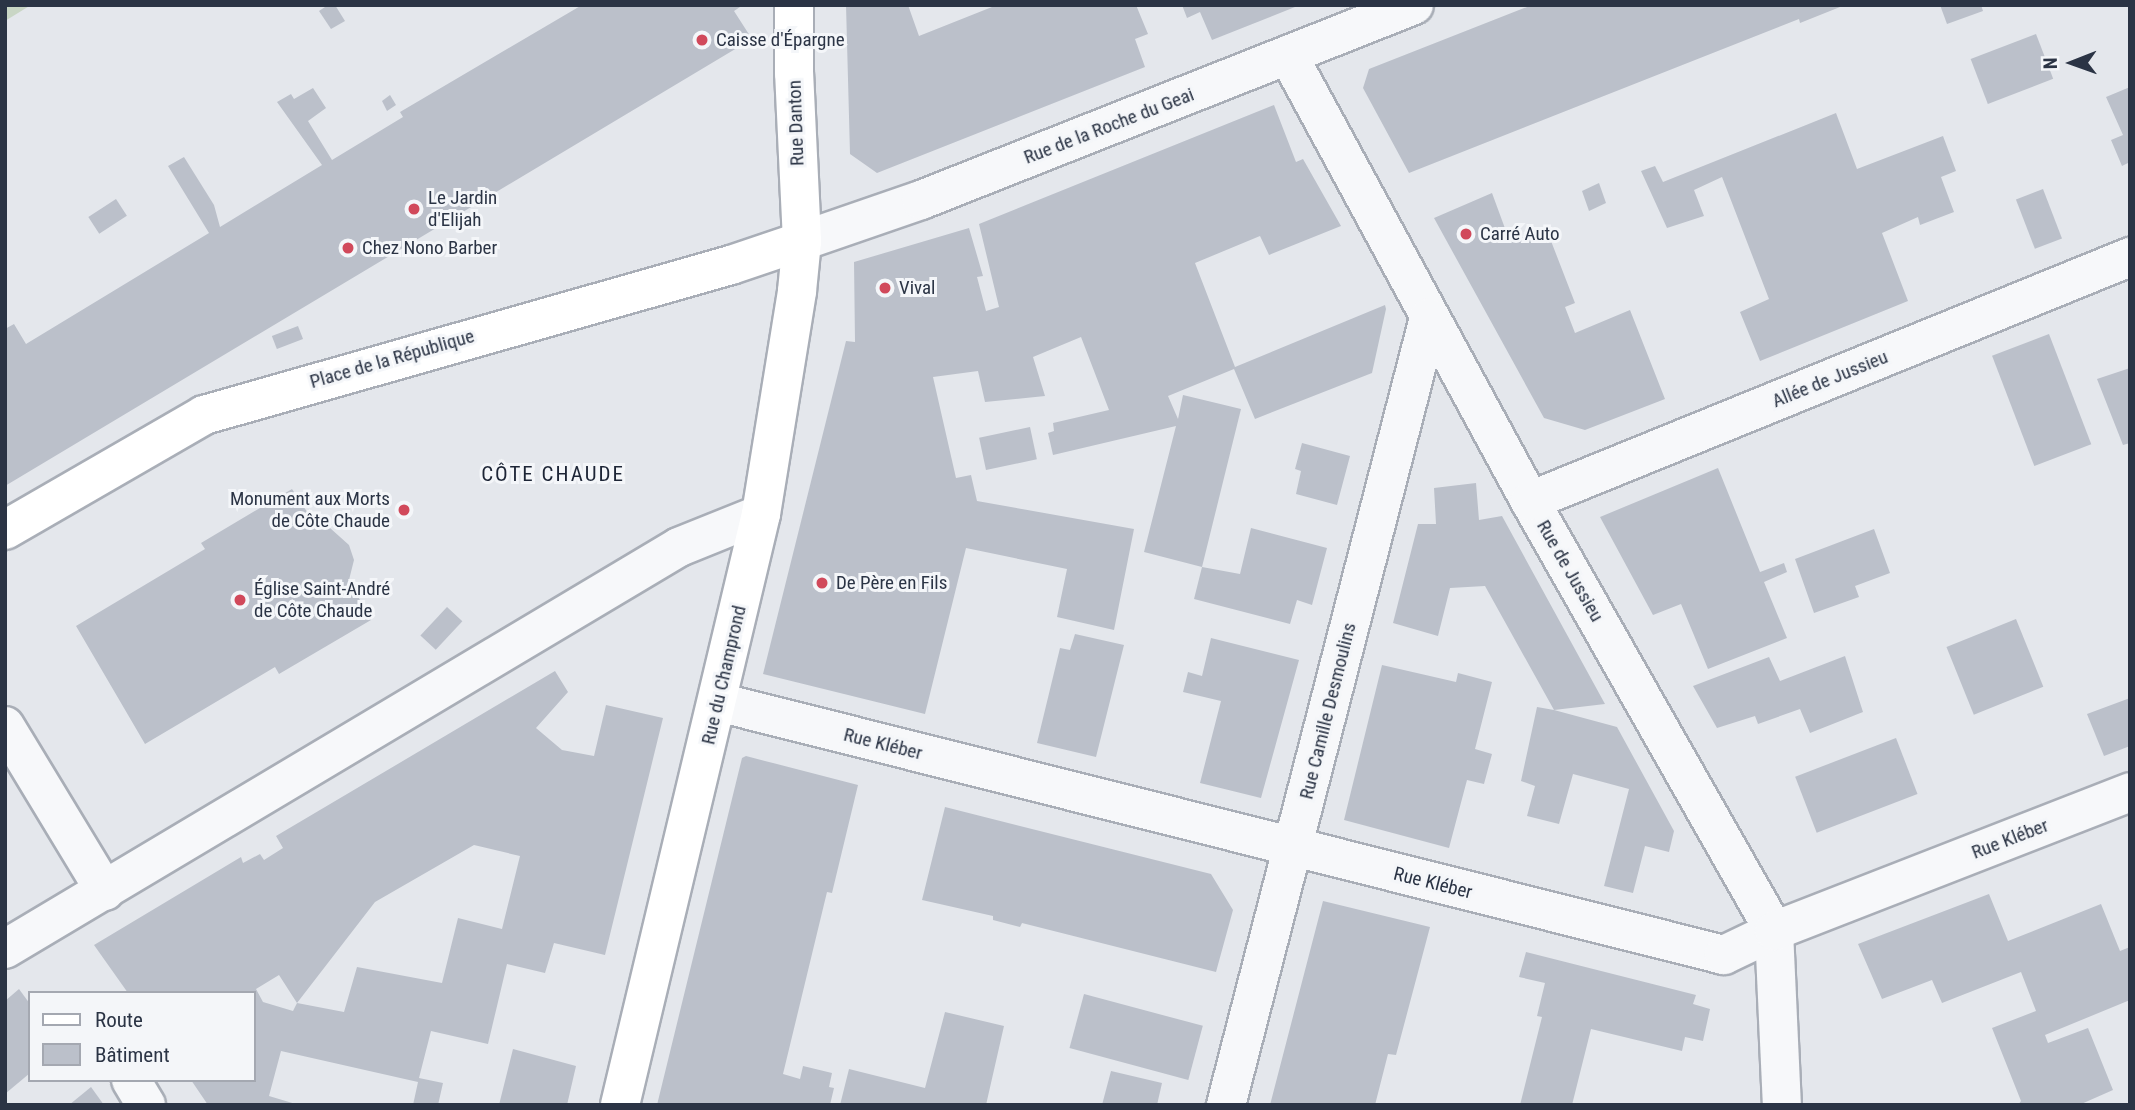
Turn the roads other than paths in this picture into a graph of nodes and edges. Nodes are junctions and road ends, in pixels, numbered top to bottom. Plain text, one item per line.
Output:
1 (794, 5) edge
2 (1414, 5) edge
3 (1288, 55) junction
4 (802, 241) junction
5 (2130, 257) edge
6 (1429, 318) junction
7 (1530, 501) junction
8 (761, 514) junction
9 (5, 530) edge
10 (718, 702) junction
11 (5, 726) edge
12 (2130, 792) edge
13 (1294, 847) junction
14 (105, 891) junction
15 (1774, 931) junction
16 (17, 942) edge
17 (132, 1082) edge
18 (146, 1105) edge
19 (620, 1105) edge
20 (1226, 1105) edge
21 (1782, 1105) edge

1 - 4 street, Rue Danton
2 - 3 street, Rue de la Roche du Geai
3 - 4 street, Rue de la Roche du Geai
3 - 6 street, Rue de Jussieu
4 - 8 street, Rue du Champrond
4 - 9 street, Place de la République
5 - 7 street, Allée de Jussieu
6 - 7 street, Rue de Jussieu
6 - 13 street, Rue Camille Desmoulins
7 - 15 street, Rue de Jussieu
8 - 10 street, Rue du Champrond
8 - 14 street
10 - 13 street, Rue Kléber
10 - 19 street, Rue du Champrond
11 - 14 street
12 - 15 street, Rue Kléber
13 - 15 street, Rue Kléber
13 - 20 street, Rue Camille Desmoulins
14 - 16 street
15 - 21 street, Rue de Jussieu
17 - 18 street

